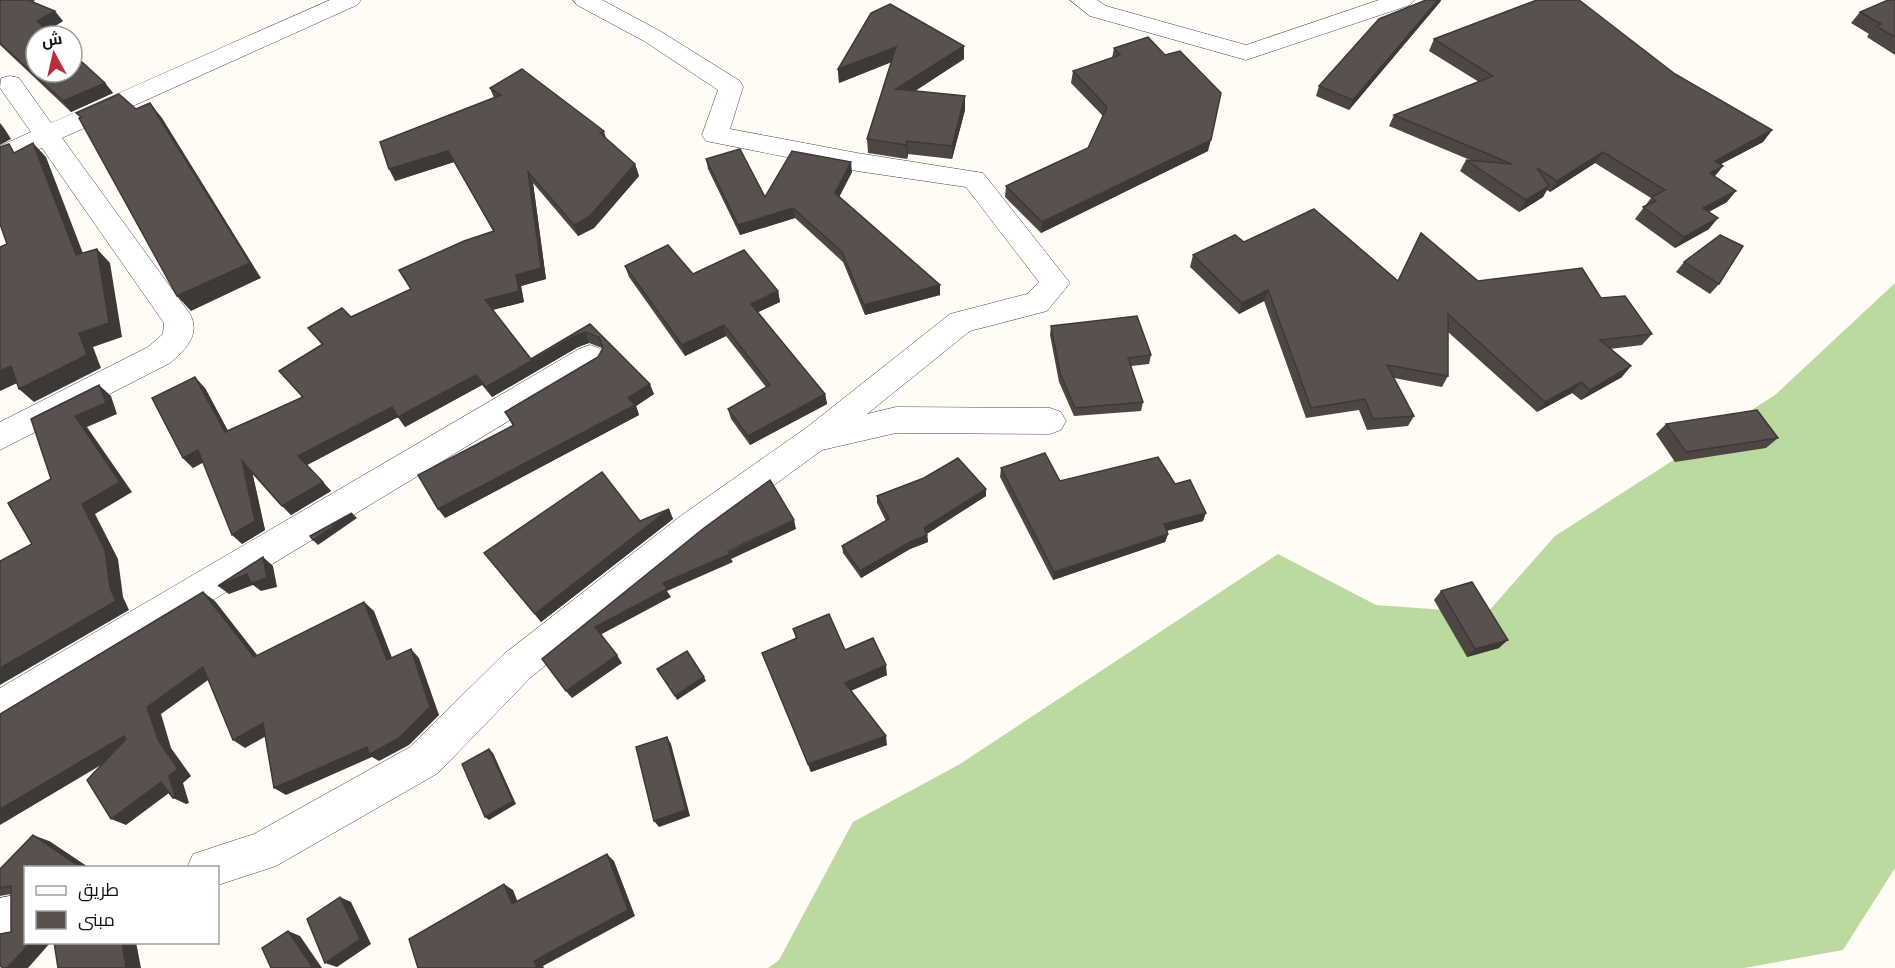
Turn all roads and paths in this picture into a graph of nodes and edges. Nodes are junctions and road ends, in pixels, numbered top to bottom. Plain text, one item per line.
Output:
1 (349, 0) edge
2 (585, 0) edge
3 (1082, 0) edge
4 (1402, 0) edge
5 (10, 84) dead end
6 (46, 135) junction
7 (0, 156) edge
8 (590, 357) dead end
9 (1050, 422) dead end
10 (0, 437) edge
11 (813, 439) junction
12 (0, 708) edge
13 (211, 866) edge
14 (24, 914) edge
15 (0, 919) edge

1 - 6 street
2 - 11 street
3 - 4 street
5 - 6 street
6 - 7 street
6 - 10 street
8 - 12 street
9 - 11 street
11 - 13 street
14 - 15 street

